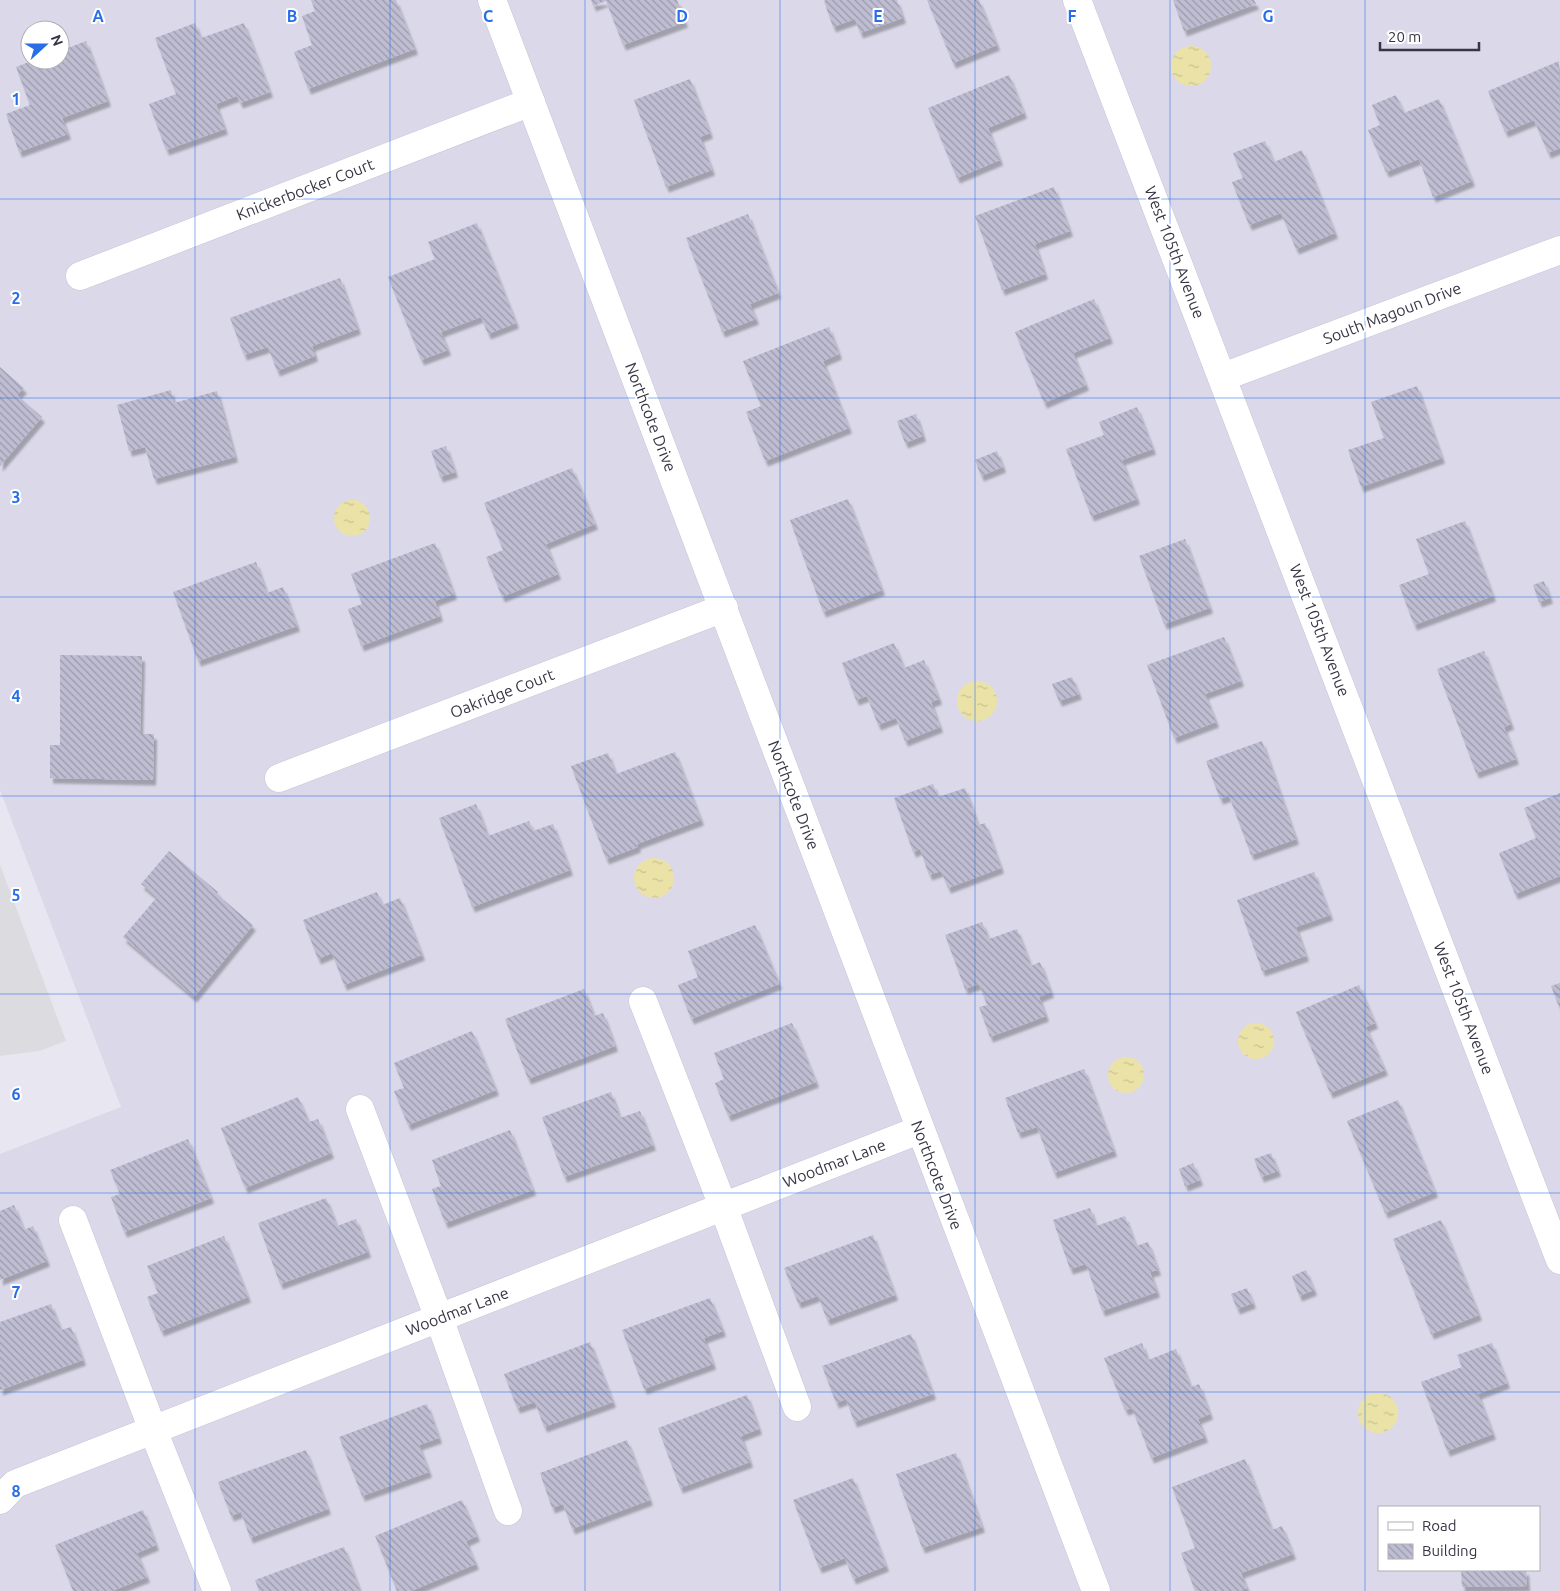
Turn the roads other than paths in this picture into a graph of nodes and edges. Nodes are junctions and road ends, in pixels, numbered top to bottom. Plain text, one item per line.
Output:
1 (492, 0) edge
2 (1078, 0) edge
3 (531, 102) junction
4 (1560, 250) edge
5 (80, 276) dead end
6 (1223, 377) junction
7 (724, 608) junction
8 (279, 778) dead end
9 (643, 1000) dead end
10 (360, 1109) dead end
11 (920, 1130) junction
12 (723, 1206) junction
13 (72, 1220) dead end
14 (1560, 1260) edge
15 (439, 1318) junction
16 (797, 1407) dead end
17 (153, 1430) junction
18 (0, 1500) edge
19 (508, 1511) dead end
20 (216, 1591) edge
21 (1096, 1591) edge

1 - 3 street, Northcote Drive
2 - 6 street, West 105th Avenue
3 - 5 street, Knickerbocker Court
3 - 7 street, Northcote Drive
4 - 6 street, South Magoun Drive
6 - 14 street, West 105th Avenue
7 - 8 street, Oakridge Court
7 - 11 street, Northcote Drive
9 - 12 street
10 - 15 street
11 - 12 street, Woodmar Lane
11 - 21 street, Northcote Drive
12 - 15 street, Woodmar Lane
12 - 16 street
13 - 17 street
15 - 17 street, Woodmar Lane
15 - 19 street
17 - 18 street, Woodmar Lane
17 - 20 street

